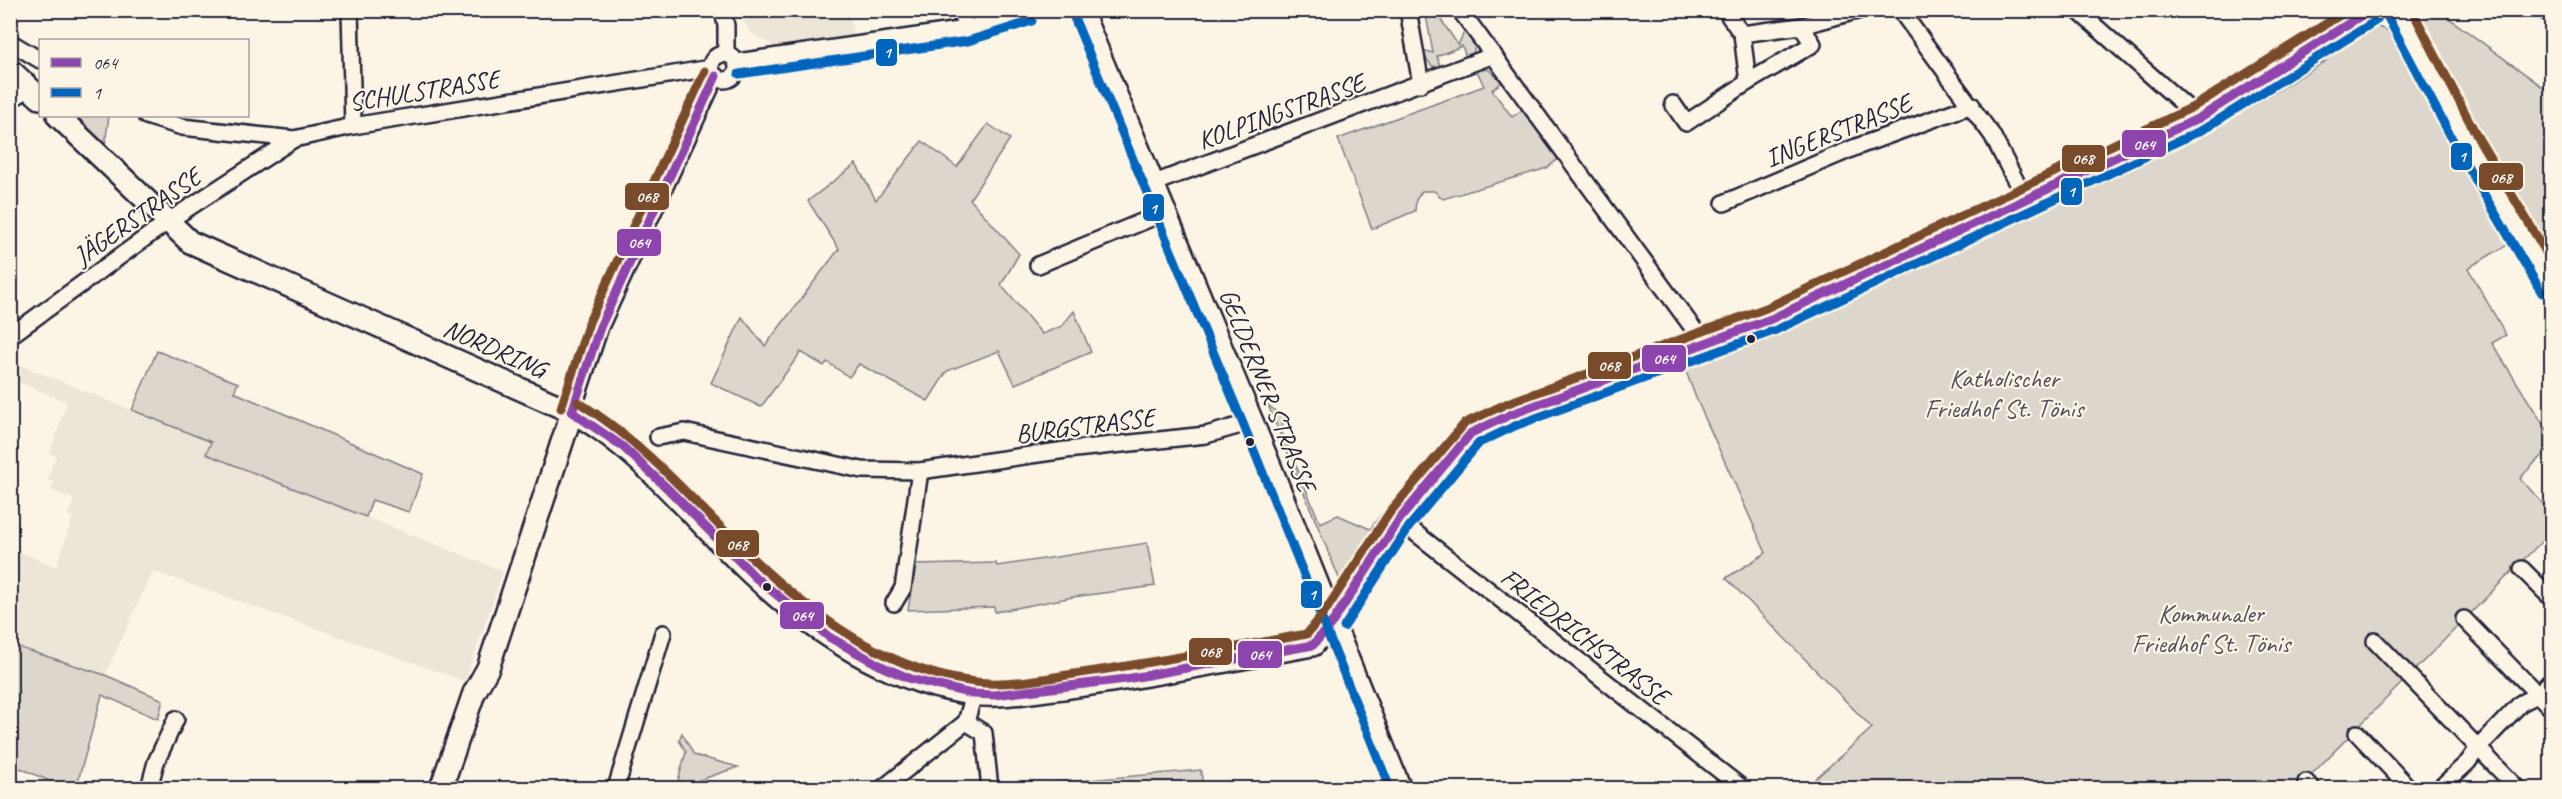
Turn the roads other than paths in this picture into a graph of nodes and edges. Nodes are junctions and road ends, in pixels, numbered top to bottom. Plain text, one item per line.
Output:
1 (350, 10) edge
2 (723, 10) edge
3 (960, 10) edge
4 (1028, 10) edge
5 (1084, 10) edge
6 (1408, 10) edge
7 (1460, 10) edge
8 (1860, 10) edge
9 (1900, 10) edge
10 (2077, 10) edge
11 (2371, 10) edge
12 (2398, 10) edge
13 (2542, 10) edge
14 (2552, 14) edge
15 (1729, 16) dead end
16 (1801, 26) junction
17 (966, 29) junction
18 (1742, 34) junction
19 (10, 42) edge
20 (1494, 56) junction
21 (731, 58) junction
22 (39, 59) edge
23 (10, 70) edge
24 (714, 72) junction
25 (1748, 82) junction
26 (1421, 84) junction
27 (35, 93) edge
28 (10, 100) edge
29 (1673, 104) dead end
30 (1972, 105) junction
31 (59, 117) edge
32 (149, 117) edge
33 (2199, 118) junction
34 (353, 126) junction
35 (294, 139) junction
36 (1157, 182) junction
37 (2025, 199) junction
38 (1724, 203) dead end
39 (1168, 211) junction
40 (170, 220) junction
41 (1038, 265) dead end
42 (2552, 287) edge
43 (10, 336) edge
44 (1704, 344) junction
45 (572, 412) junction
46 (1255, 420) junction
47 (658, 437) dead end
48 (920, 471) junction
49 (1399, 520) junction
50 (2522, 568) dead end
51 (2552, 599) edge
52 (894, 603) dead end
53 (2464, 619) dead end
54 (1334, 620) junction
55 (663, 633) dead end
56 (2375, 641) dead end
57 (2552, 680) edge
58 (974, 694) junction
59 (2537, 695) junction
60 (2552, 710) edge
61 (176, 719) dead end
62 (966, 722) junction
63 (2357, 733) dead end
64 (2478, 748) junction
65 (899, 783) edge
66 (2517, 788) edge
67 (149, 789) edge
68 (441, 789) edge
69 (616, 789) edge
70 (883, 789) edge
71 (990, 789) edge
72 (1403, 789) edge
73 (1742, 789) edge
74 (2409, 789) edge
75 (2440, 789) edge

1 - 34 street
2 - 21 street
3 - 17 street
4 - 17 street
5 - 36 street, GELDERNER STRASSE
6 - 26 street
7 - 20 street
8 - 16 street
9 - 30 street
10 - 33 street
11 - 33 street, NORDRING
12 - 42 street
13 - 14 street
15 - 18 street
16 - 18 street
16 - 25 street
17 - 21 street
18 - 25 street
19 - 22 street
20 - 26 street, KOLPINGSTRASSE
20 - 44 street
21 - 24 street
21 - 24 street
23 - 27 street
24 - 34 street, SCHULSTRASSE
24 - 45 street
25 - 29 street
26 - 36 street, KOLPINGSTRASSE
27 - 28 street
30 - 37 street
30 - 38 street, INGERSTRASSE
31 - 40 street, NORDRING
32 - 35 street, SCHULSTRASSE
33 - 37 street, NORDRING
34 - 35 street, SCHULSTRASSE
35 - 40 street, JÄGERSTRASSE
36 - 39 street, GELDERNER STRASSE
37 - 44 street, NORDRING
39 - 41 street
39 - 46 street, GELDERNER STRASSE
40 - 43 street, JÄGERSTRASSE
40 - 45 street, NORDRING
44 - 49 street, NORDRING
45 - 58 street, NORDRING
45 - 68 street
46 - 48 street, BURGSTRASSE
46 - 54 street, GELDERNER STRASSE
47 - 48 street, BURGSTRASSE
48 - 52 street
49 - 54 street, NORDRING
49 - 73 street, FRIEDRICHSTRASSE
50 - 51 street
53 - 59 street
54 - 58 street, NORDRING
54 - 72 street, GELDERNER STRASSE
55 - 69 street
56 - 64 street
57 - 59 street
58 - 62 street
59 - 60 street
59 - 64 street
61 - 67 street
62 - 65 street
62 - 71 street
63 - 74 street
64 - 66 street
64 - 75 street
65 - 70 street

